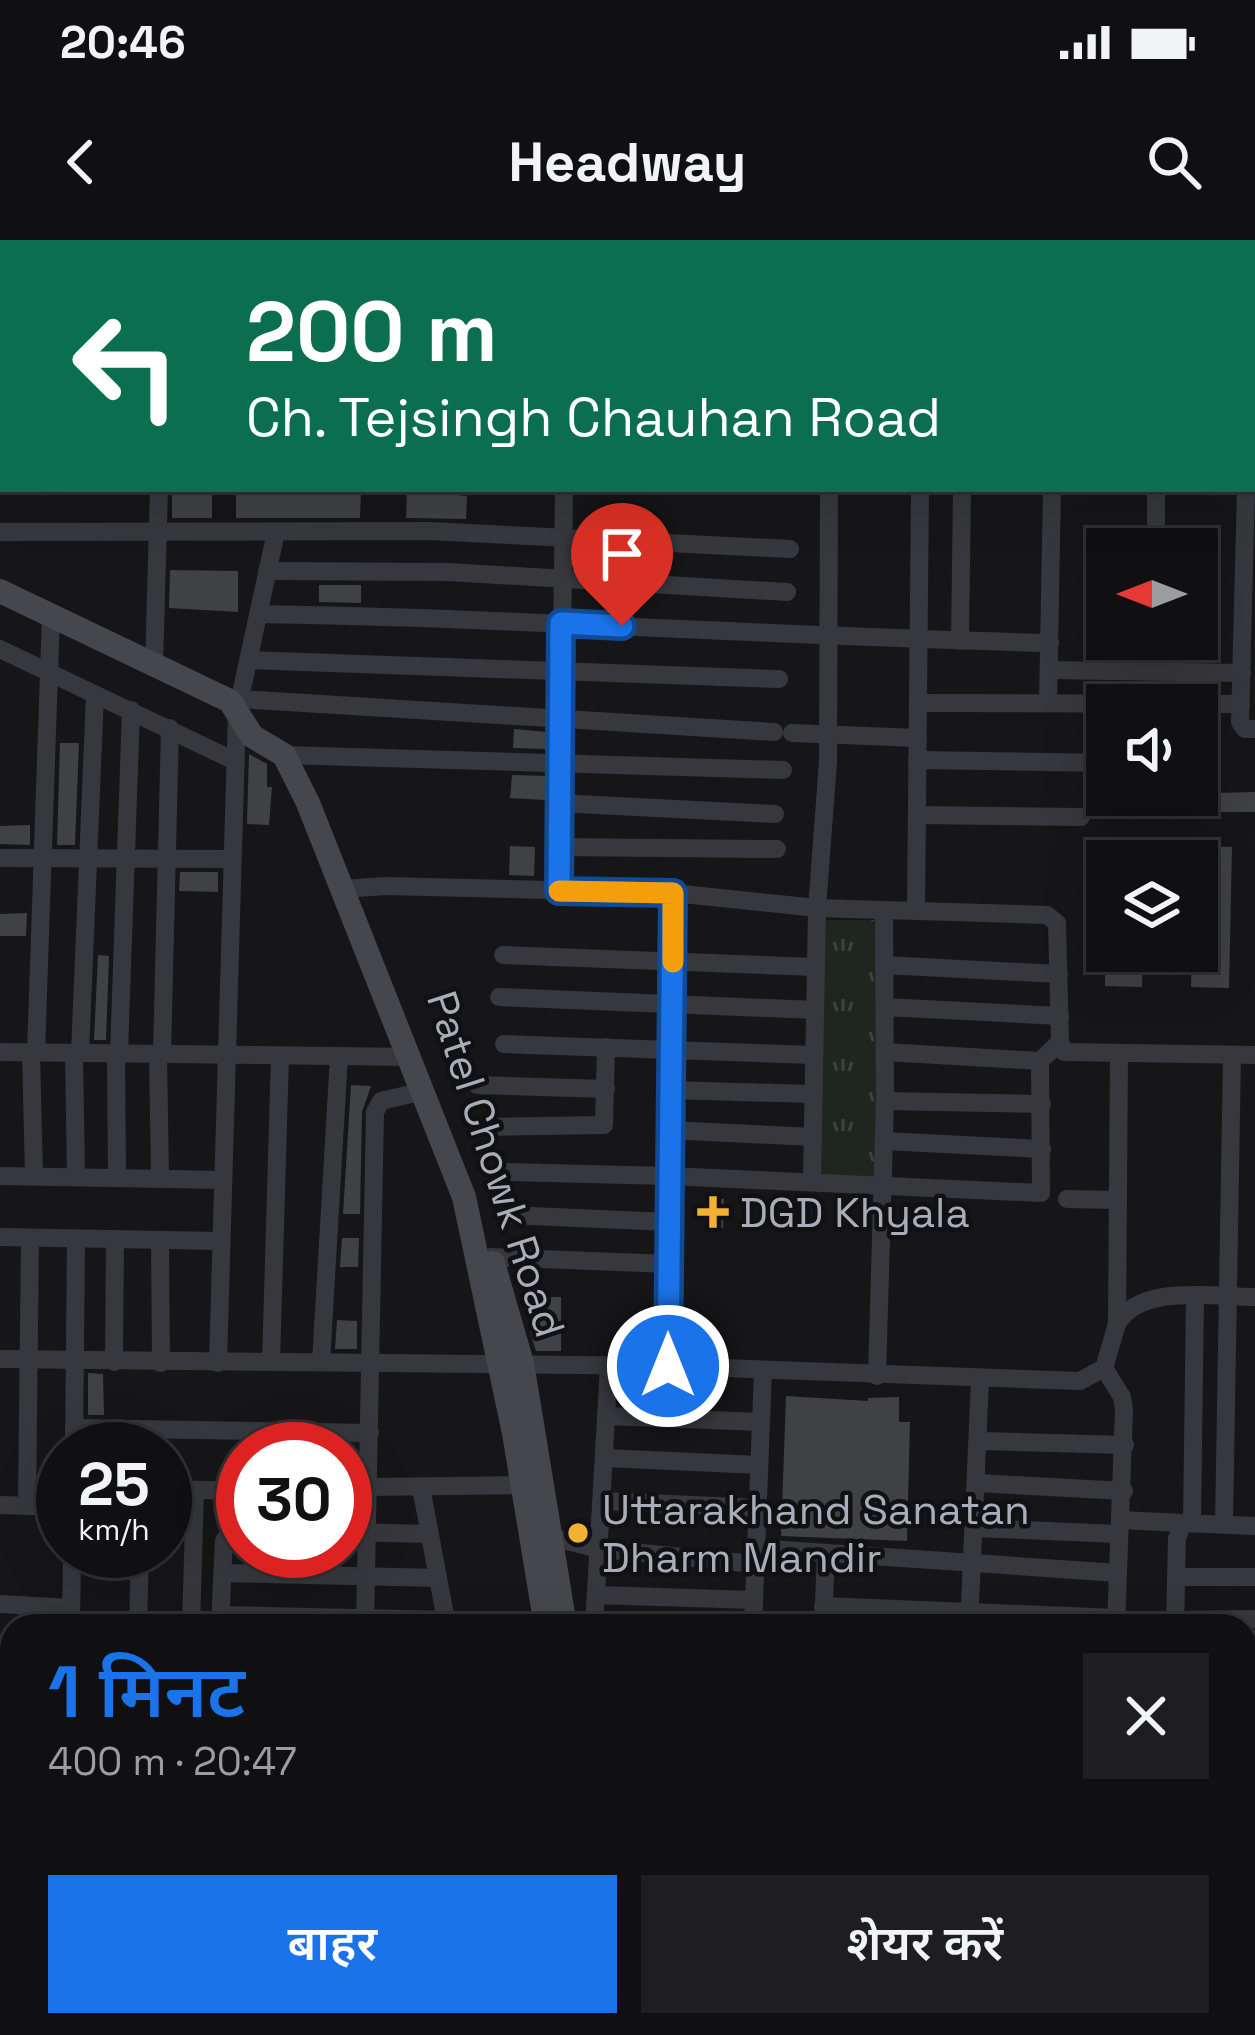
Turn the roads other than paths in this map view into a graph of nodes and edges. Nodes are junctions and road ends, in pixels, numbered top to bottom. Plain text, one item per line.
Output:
1 (159, 492) edge
2 (564, 492) edge
3 (829, 492) edge
4 (920, 492) edge
5 (962, 492) edge
6 (1052, 492) edge
7 (1156, 492) edge
8 (1249, 495) edge
9 (1156, 528) edge
10 (0, 532) edge
11 (158, 532) junction
12 (276, 532) junction
13 (563, 539) junction
14 (790, 549) dead end
15 (1250, 560) edge
16 (267, 572) junction
17 (562, 579) junction
18 (0, 591) edge
19 (787, 592) dead end
20 (258, 614) junction
21 (51, 615) junction
22 (561, 623) junction
23 (1249, 627) edge
24 (827, 637) junction
25 (918, 640) junction
26 (961, 641) junction
27 (1050, 644) junction
28 (0, 649) edge
29 (248, 659) junction
30 (1156, 660) edge
31 (154, 664) junction
32 (49, 670) junction
33 (1049, 670) junction
34 (1156, 671) junction
35 (560, 672) junction
36 (0, 674) edge
37 (1246, 678) edge
38 (779, 679) dead end
39 (95, 695) junction
40 (918, 703) junction
41 (1048, 704) junction
42 (1241, 704) junction
43 (238, 706) junction
44 (131, 710) junction
45 (559, 718) junction
46 (170, 728) junction
47 (1255, 729) edge
48 (827, 734) junction
49 (918, 738) junction
50 (284, 755) junction
51 (917, 760) junction
52 (236, 761) junction
53 (1086, 763) edge
54 (558, 764) junction
55 (783, 770) dead end
56 (558, 802) junction
57 (775, 814) dead end
58 (917, 815) junction
59 (1081, 817) dead end
60 (557, 848) junction
61 (777, 849) dead end
62 (0, 858) edge
63 (42, 858) junction
64 (86, 858) junction
65 (125, 859) junction
66 (166, 859) junction
67 (232, 859) junction
68 (559, 891) junction
69 (673, 893) junction
70 (346, 899) junction
71 (817, 908) junction
72 (884, 910) junction
73 (916, 911) junction
74 (502, 955) dead end
75 (673, 960) junction
76 (884, 965) junction
77 (816, 967) junction
78 (1059, 974) junction
79 (499, 997) dead end
80 (672, 1002) junction
81 (885, 1007) junction
82 (815, 1010) junction
83 (1060, 1016) junction
84 (1060, 1042) junction
85 (504, 1044) dead end
86 (606, 1047) junction
87 (671, 1049) junction
88 (0, 1052) edge
89 (34, 1052) junction
90 (885, 1052) junction
91 (77, 1053) junction
92 (117, 1053) junction
93 (160, 1054) junction
94 (226, 1054) junction
95 (1119, 1054) junction
96 (1232, 1054) junction
97 (1255, 1054) edge
98 (280, 1055) junction
99 (814, 1055) junction
100 (339, 1056) junction
101 (411, 1057) junction
102 (1040, 1061) junction
103 (477, 1085) dead end
104 (606, 1089) junction
105 (424, 1090) junction
106 (669, 1090) junction
107 (813, 1094) junction
108 (885, 1101) junction
109 (1042, 1104) junction
110 (484, 1127) dead end
111 (668, 1130) junction
112 (813, 1137) junction
113 (884, 1141) junction
114 (1042, 1149) junction
115 (506, 1172) dead end
116 (0, 1176) edge
117 (34, 1176) junction
118 (668, 1176) junction
119 (76, 1177) junction
120 (117, 1178) junction
121 (160, 1178) junction
122 (222, 1180) junction
123 (812, 1180) junction
124 (883, 1185) junction
125 (1067, 1199) dead end
126 (1118, 1200) junction
127 (508, 1215) dead end
128 (669, 1222) junction
129 (0, 1238) edge
130 (30, 1238) junction
131 (76, 1239) junction
132 (115, 1239) junction
133 (160, 1240) junction
134 (220, 1241) junction
135 (491, 1257) junction
136 (669, 1264) junction
137 (1195, 1297) junction
138 (1227, 1297) junction
139 (1255, 1297) edge
140 (1118, 1324) junction
141 (0, 1359) edge
142 (29, 1360) junction
143 (74, 1361) junction
144 (271, 1361) junction
145 (114, 1362) junction
146 (321, 1362) junction
147 (161, 1363) junction
148 (218, 1363) junction
149 (372, 1363) junction
150 (511, 1364) junction
151 (609, 1366) junction
152 (668, 1366) junction
153 (1104, 1368) junction
154 (763, 1372) junction
155 (877, 1376) junction
156 (980, 1379) junction
157 (608, 1416) junction
158 (74, 1422) edge
159 (370, 1422) edge
160 (761, 1422) junction
161 (980, 1441) junction
162 (1125, 1445) junction
163 (605, 1458) junction
164 (759, 1465) junction
165 (977, 1484) junction
166 (532, 1485) junction
167 (421, 1487) junction
168 (192, 1490) edge
169 (195, 1490) junction
170 (216, 1490) edge
171 (372, 1491) edge
172 (1124, 1491) junction
173 (603, 1501) junction
174 (0, 1505) edge
175 (27, 1506) junction
176 (36, 1506) edge
177 (758, 1508) junction
178 (1187, 1522) junction
179 (1224, 1524) junction
180 (1255, 1526) edge
181 (1120, 1527) junction
182 (975, 1528) junction
183 (372, 1532) edge
184 (430, 1534) junction
185 (550, 1537) junction
186 (600, 1550) junction
187 (826, 1553) junction
188 (756, 1556) junction
189 (972, 1562) junction
190 (1118, 1573) junction
191 (372, 1575) edge
192 (1176, 1577) junction
193 (1255, 1577) edge
194 (72, 1578) edge
195 (139, 1578) edge
196 (223, 1578) edge
197 (367, 1578) edge
198 (438, 1578) junction
199 (596, 1595) junction
200 (754, 1600) junction
201 (0, 1604) edge
202 (55, 1614) edge
203 (71, 1614) edge
204 (138, 1614) edge
205 (191, 1614) edge
206 (221, 1614) edge
207 (365, 1614) edge
208 (445, 1614) edge
209 (545, 1614) edge
210 (563, 1614) edge
211 (595, 1614) edge
212 (753, 1614) edge
213 (823, 1614) edge
214 (970, 1614) edge
215 (1116, 1614) edge
216 (1175, 1614) edge

1 - 11 street
2 - 13 street
3 - 24 street
4 - 25 street
5 - 26 street
6 - 27 street
7 - 9 street
8 - 15 street
10 - 11 street
11 - 12 street
11 - 31 street
12 - 13 street
12 - 16 street
13 - 14 street
13 - 17 street
15 - 23 street
16 - 17 street
16 - 20 street
17 - 19 street
17 - 22 street
18 - 21 street
20 - 22 street
20 - 29 street
21 - 31 street
21 - 32 street
22 - 24 street
22 - 35 street
23 - 37 street
24 - 25 street
24 - 48 street
25 - 26 street
25 - 40 street
26 - 27 street
27 - 33 street
28 - 32 street
28 - 36 street
29 - 35 street
29 - 43 street
30 - 34 street
31 - 43 street
32 - 39 street
32 - 63 street
33 - 34 street
33 - 41 street
34 - 37 street
35 - 38 street
35 - 45 street
37 - 42 street
39 - 44 street
39 - 64 street
40 - 41 street
40 - 49 street
41 - 42 street
42 - 47 street
43 - 45 street
43 - 50 street
43 - 52 street
44 - 46 street
44 - 65 street
45 - 48 street
45 - 54 street
46 - 52 street
46 - 66 street
48 - 49 street
48 - 71 street
49 - 51 street
50 - 54 street
50 - 70 street
51 - 53 street
51 - 58 street
52 - 67 street
54 - 55 street
54 - 56 street
56 - 57 street
56 - 60 street
58 - 59 street
58 - 73 street
60 - 61 street
60 - 68 street
62 - 63 street
63 - 64 street
63 - 89 street
64 - 65 street
64 - 91 street
65 - 66 street
65 - 92 street
66 - 67 street
66 - 93 street
67 - 94 street
68 - 69 street
68 - 70 street
69 - 71 street
69 - 75 street
70 - 101 street, Patel Chowk Road
70 - 135 street, Patel Chowk Road
71 - 72 street
71 - 77 street
72 - 73 street
72 - 76 street
73 - 78 street
74 - 75 street
75 - 77 street
75 - 80 street
76 - 78 street
76 - 81 street
77 - 82 street
78 - 83 street
79 - 80 street
80 - 82 street
80 - 87 street
81 - 83 street
81 - 90 street
82 - 99 street
83 - 84 street
84 - 95 street
84 - 102 street
85 - 86 street
86 - 87 street
86 - 104 street
87 - 99 street
87 - 106 street
88 - 89 street
89 - 91 street
89 - 117 street
90 - 102 street
90 - 108 street
91 - 92 street
91 - 119 street
92 - 93 street
92 - 120 street
93 - 94 street
93 - 121 street
94 - 98 street
94 - 122 street
95 - 96 street
95 - 126 street
96 - 97 street
96 - 138 street
98 - 100 street
98 - 144 street
99 - 107 street
100 - 101 street
100 - 146 street
101 - 105 street, Patel Chowk Road
102 - 109 street
103 - 104 street
104 - 110 street
105 - 149 street
105 - 150 street, Patel Chowk Road
106 - 107 street
106 - 111 street
107 - 112 street
108 - 109 street
108 - 113 street
109 - 114 street
111 - 112 street
111 - 118 street
112 - 123 street
113 - 114 street
113 - 124 street
114 - 124 street
115 - 118 street
116 - 117 street
117 - 119 street
118 - 123 street
118 - 128 street
119 - 120 street
120 - 121 street
121 - 122 street
122 - 134 street
123 - 124 street
124 - 155 street
125 - 126 street
126 - 140 street
127 - 128 street
128 - 136 street
129 - 130 street
130 - 131 street
130 - 142 street
131 - 132 street
131 - 143 street
132 - 133 street
132 - 145 street
133 - 134 street
133 - 147 street
134 - 148 street
135 - 136 street
135 - 150 street, Patel Chowk Road
136 - 152 street
137 - 138 street
137 - 140 street
137 - 178 street
138 - 139 street
138 - 179 street
140 - 153 street
141 - 142 street
142 - 143 street
142 - 175 street
143 - 145 street
143 - 158 street
144 - 146 street
144 - 148 street
145 - 147 street
146 - 149 street
147 - 148 street
149 - 150 street
149 - 159 street
150 - 151 street
150 - 166 street, Patel Chowk Road
151 - 152 street
151 - 157 street
152 - 154 street
153 - 156 street
153 - 162 street
154 - 155 street
154 - 160 street
155 - 156 street
156 - 161 street
157 - 160 street
157 - 163 street
160 - 164 street
161 - 162 street
161 - 165 street
162 - 172 street
163 - 164 street
163 - 173 street
164 - 177 street
165 - 172 street
165 - 182 street
166 - 167 street
166 - 185 street, Patel Chowk Road
166 - 209 street, Patel Chowk Road
167 - 171 street
167 - 184 street
168 - 169 street
169 - 170 street
169 - 205 street
172 - 181 street
173 - 177 street
173 - 186 street
174 - 175 street
175 - 176 street
177 - 188 street
178 - 179 street
178 - 181 street
178 - 192 street
179 - 180 street
181 - 182 street
181 - 190 street
182 - 189 street
183 - 184 street
184 - 198 street
185 - 186 street
185 - 210 street, Patel Chowk Road
186 - 188 street
186 - 199 street
187 - 188 street
187 - 189 street
187 - 213 street
188 - 200 street
189 - 190 street
189 - 214 street
190 - 215 street
191 - 198 street
192 - 193 street
192 - 216 street
194 - 203 street
195 - 204 street
196 - 206 street
197 - 207 street
198 - 208 street
199 - 200 street
199 - 211 street
200 - 212 street
201 - 202 street

